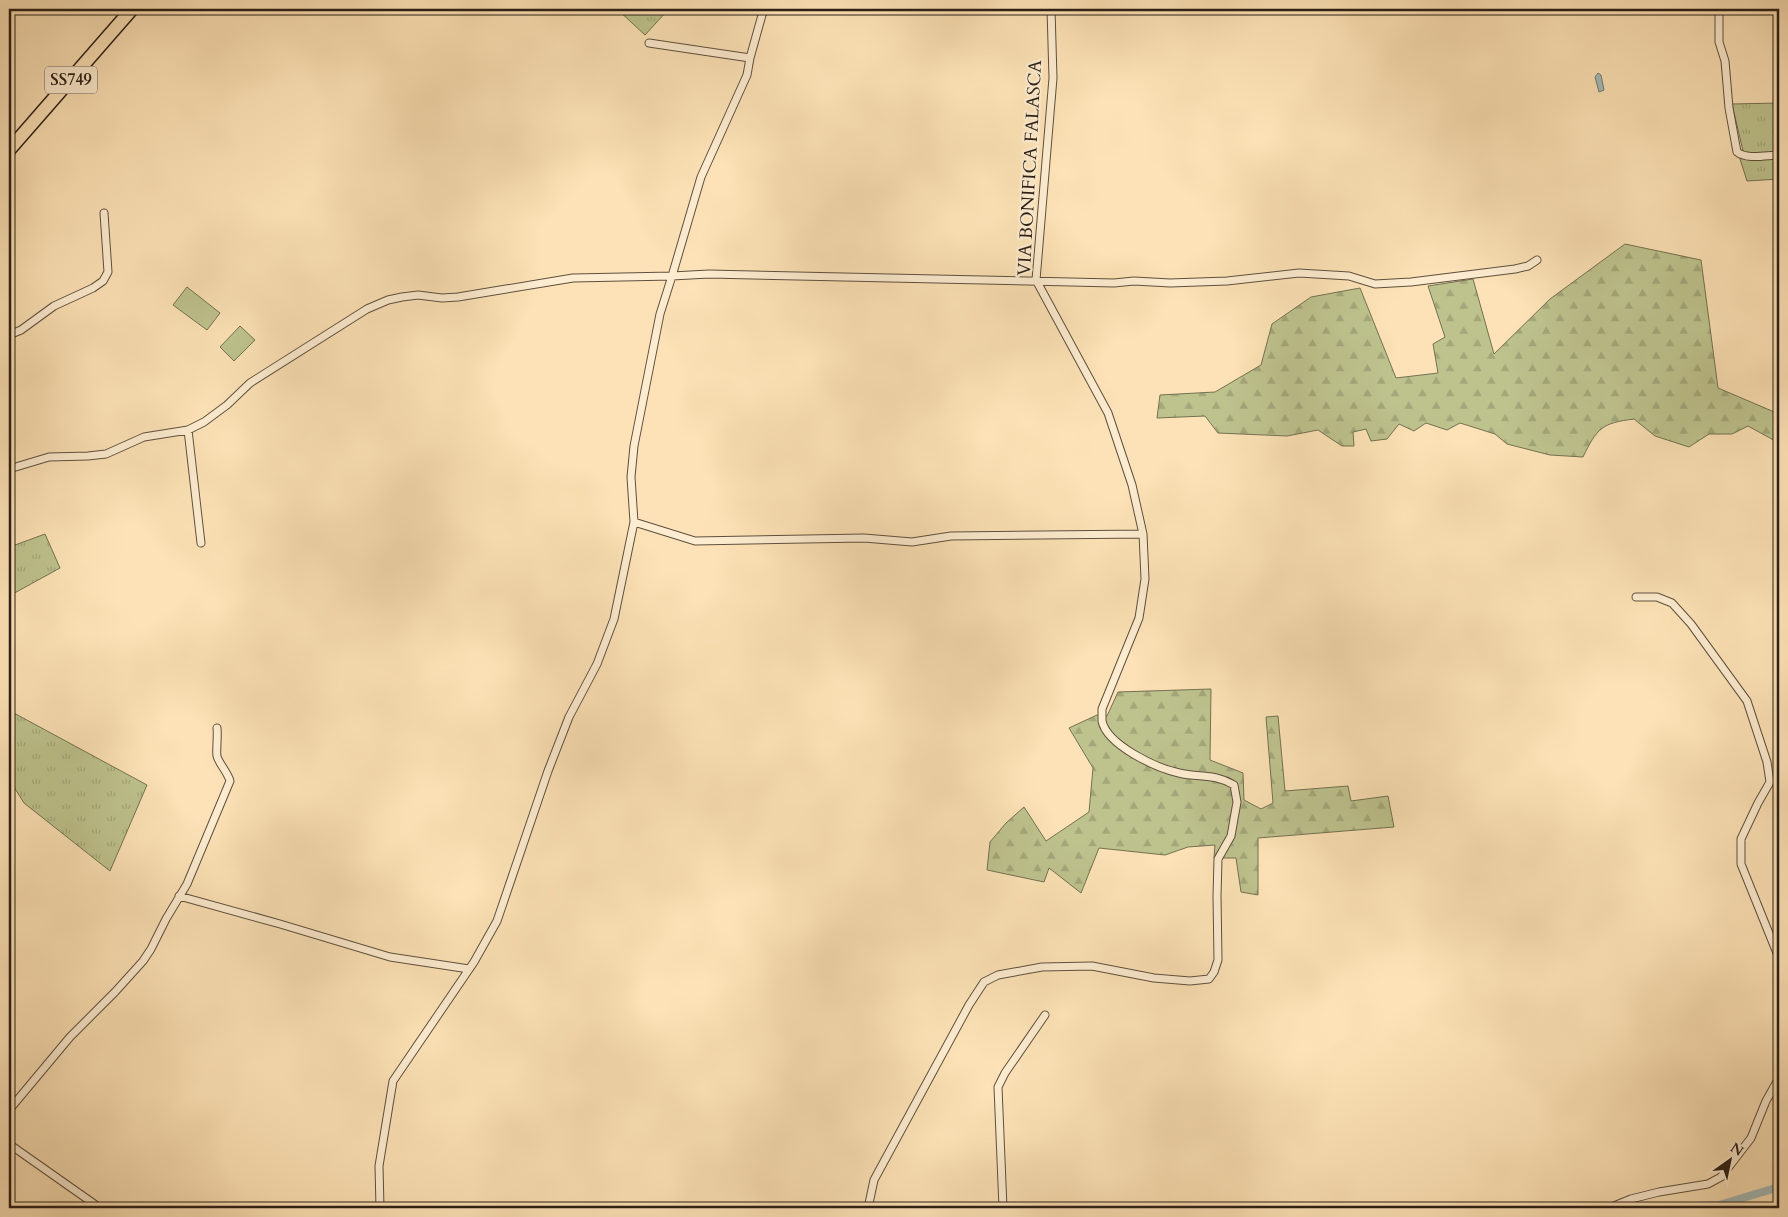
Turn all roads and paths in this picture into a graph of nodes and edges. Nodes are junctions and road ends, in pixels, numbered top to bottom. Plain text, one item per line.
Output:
1 (132, 9) edge
2 (765, 9) edge
3 (1051, 9) edge
4 (1720, 9) edge
5 (649, 43) dead end
6 (750, 58) junction
7 (9, 150) edge
8 (1779, 155) edge
9 (104, 213) dead end
10 (1537, 260) dead end
11 (672, 276) junction
12 (1036, 280) junction
13 (9, 335) edge
14 (188, 430) junction
15 (9, 469) edge
16 (634, 522) junction
17 (1143, 534) junction
18 (201, 543) dead end
19 (1636, 597) dead end
20 (217, 728) dead end
21 (179, 896) junction
22 (1779, 958) edge
23 (469, 969) junction
24 (1045, 1015) dead end
25 (1779, 1078) edge
26 (9, 1110) edge
27 (9, 1144) edge
28 (100, 1208) edge
29 (380, 1208) edge
30 (868, 1208) edge
31 (1003, 1208) edge
32 (1609, 1208) edge

1 - 7 highway, SS749
2 - 6 street
3 - 12 street, VIA BONIFICA FALASCA
4 - 8 street
5 - 6 street
6 - 11 street
9 - 13 street
10 - 12 street
11 - 12 street
11 - 14 street
11 - 16 street
12 - 17 street, VIA BONIFICA FALASCA
14 - 15 street
14 - 18 street
16 - 17 street
16 - 23 street
17 - 30 street, VIA BONIFICA FALASCA
19 - 22 street
20 - 21 street
21 - 23 street
21 - 26 street
23 - 29 street
24 - 31 street
25 - 32 street
27 - 28 street

